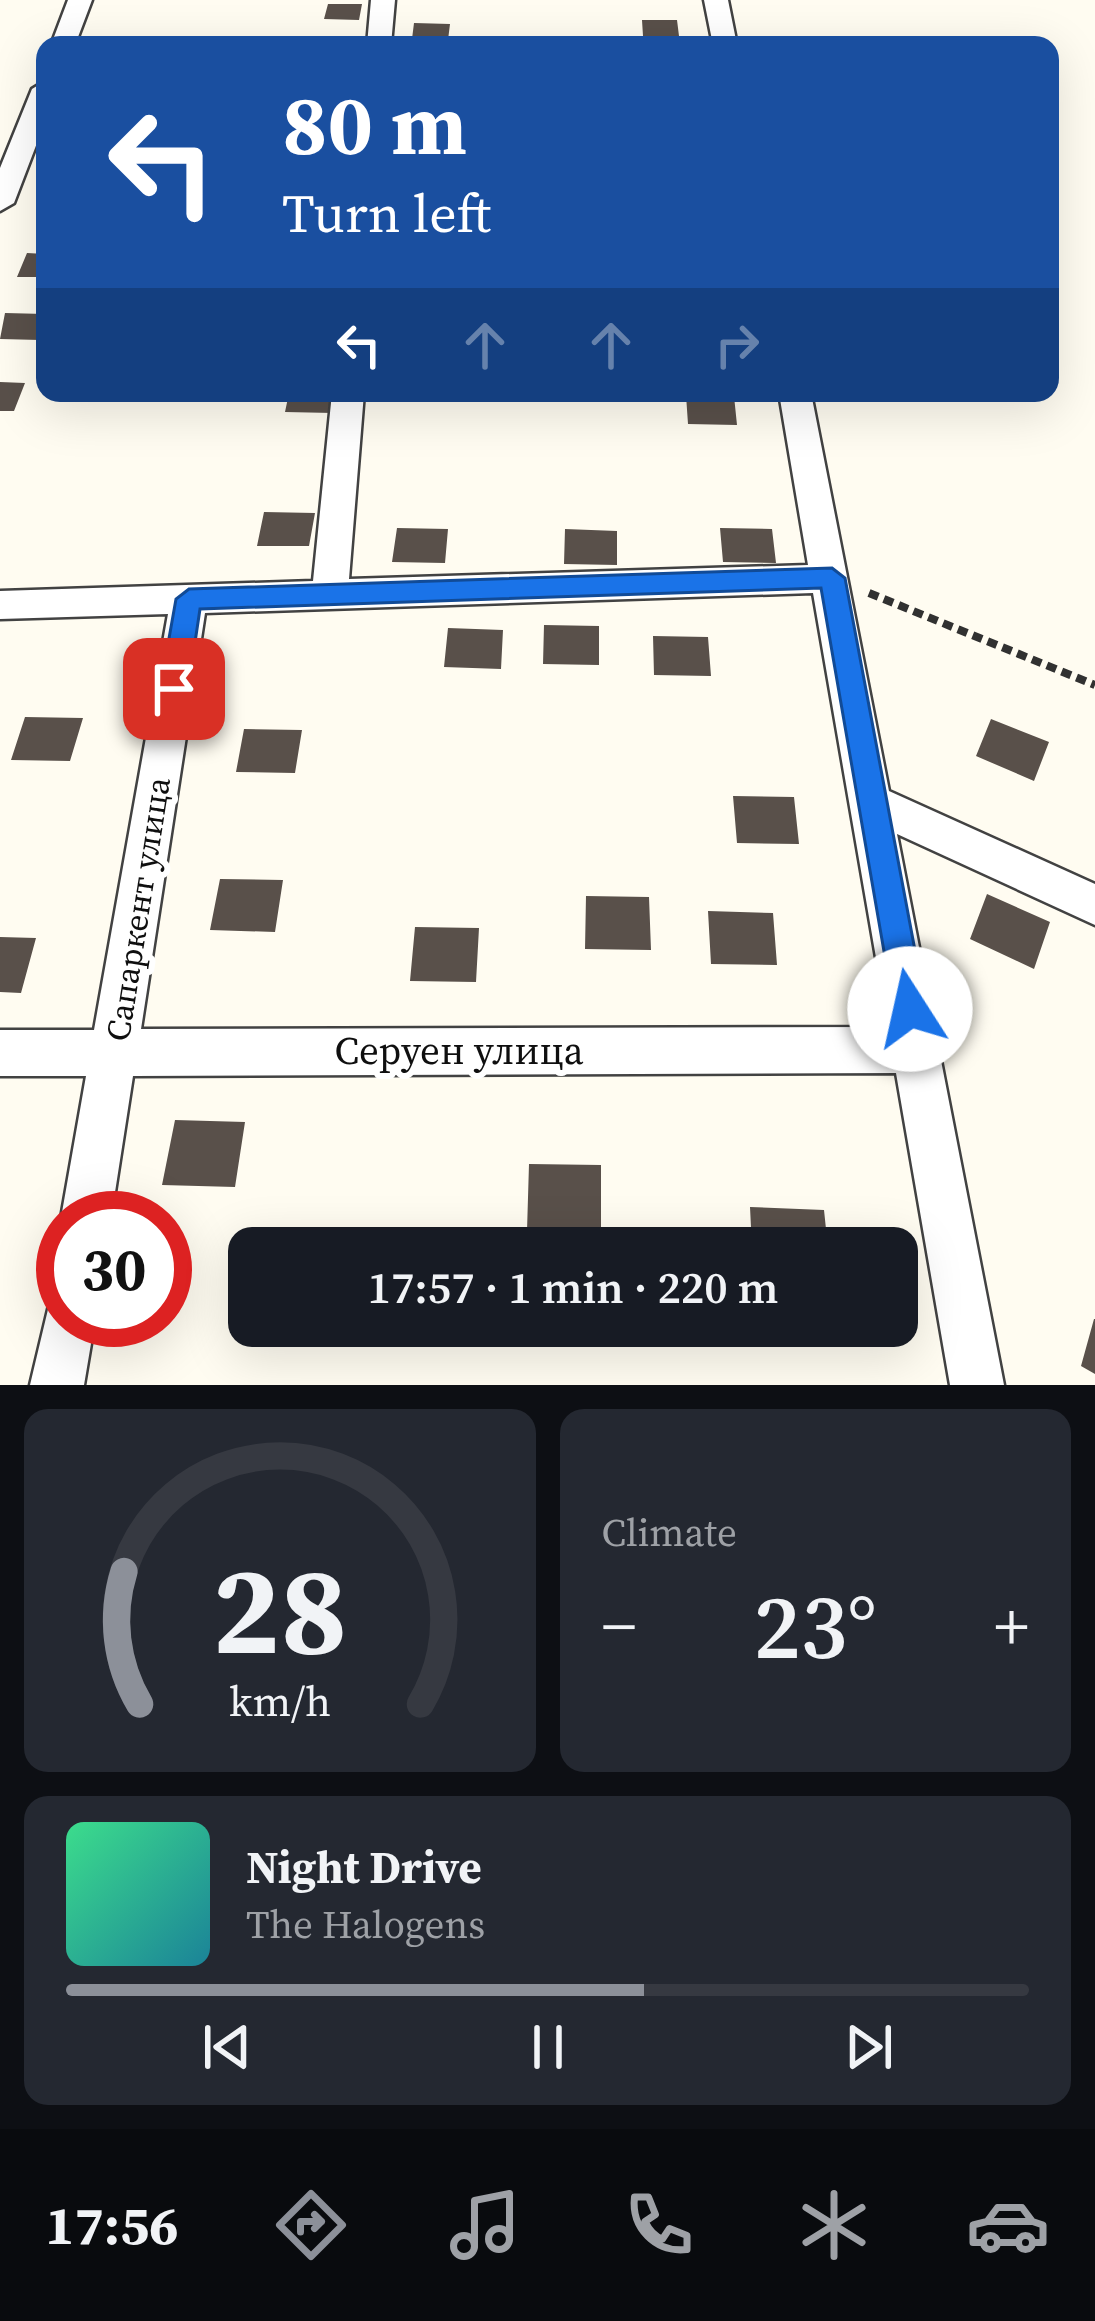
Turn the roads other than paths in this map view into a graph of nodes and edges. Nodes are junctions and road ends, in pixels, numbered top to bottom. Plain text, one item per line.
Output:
1 (80, 0) edge
2 (383, 0) edge
3 (716, 0) edge
4 (66, 36) edge
5 (380, 36) edge
6 (723, 36) edge
7 (36, 112) edge
8 (0, 203) edge
9 (347, 402) edge
10 (797, 402) edge
11 (832, 578) junction
12 (330, 593) junction
13 (189, 599) junction
14 (0, 605) edge
15 (872, 803) junction
16 (1095, 905) edge
17 (116, 1049) junction
18 (917, 1050) junction
19 (0, 1053) edge
20 (91, 1191) edge
21 (64, 1347) edge
22 (58, 1385) edge
23 (977, 1385) edge

1 - 4 street
2 - 5 street
3 - 6 street
7 - 8 street
9 - 12 street
10 - 11 street
11 - 12 street
11 - 15 street
12 - 13 street
13 - 14 street
13 - 17 street, Сапаркент улица
15 - 16 street
15 - 18 street
17 - 18 street, Серуен улица
17 - 19 street, Серуен улица
17 - 20 street, Сапаркент улица
18 - 23 street
21 - 22 street

